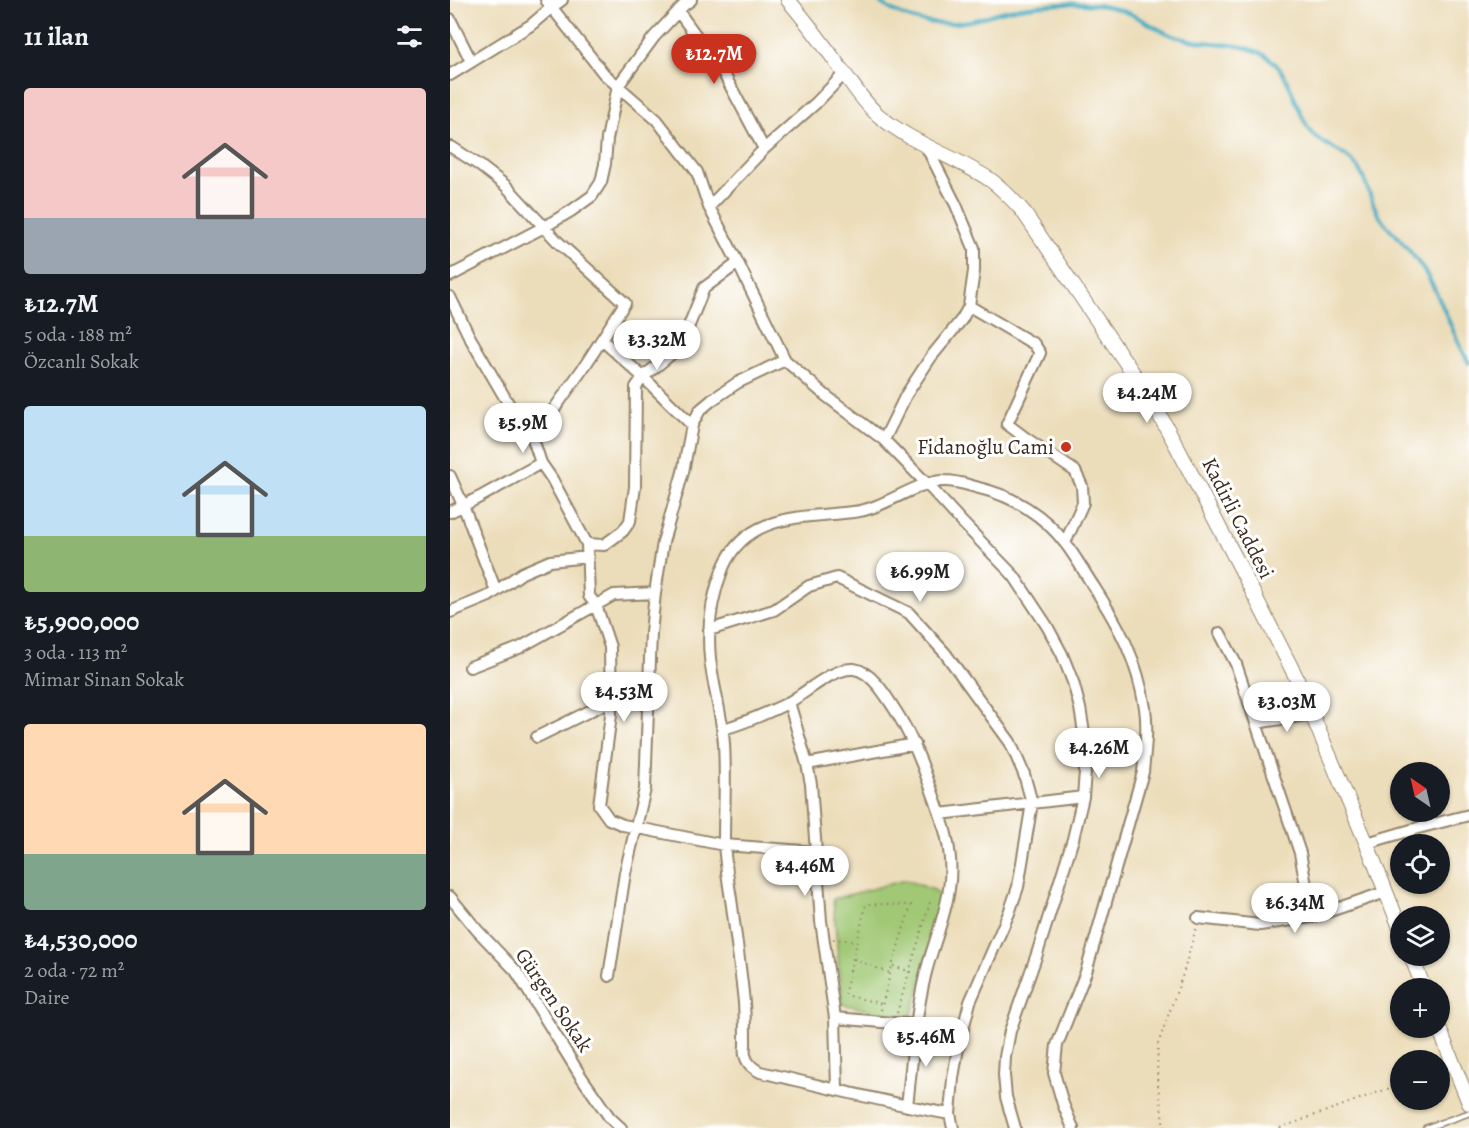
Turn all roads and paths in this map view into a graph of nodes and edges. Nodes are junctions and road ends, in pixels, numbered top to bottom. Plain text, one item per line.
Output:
1 (562, 0) edge
2 (691, 0) edge
3 (788, 0) edge
4 (549, 3) edge
5 (678, 12) junction
6 (450, 19) edge
7 (471, 61) junction
8 (844, 74) junction
9 (450, 75) edge
10 (618, 86) junction
11 (925, 144) junction
12 (450, 147) edge
13 (764, 149) junction
14 (710, 207) junction
15 (544, 227) junction
16 (738, 263) junction
17 (450, 276) edge
18 (450, 297) edge
19 (969, 306) junction
20 (602, 340) junction
21 (785, 360) junction
22 (643, 376) junction
23 (692, 426) junction
24 (533, 439) junction
25 (884, 440) junction
26 (541, 463) junction
27 (450, 476) edge
28 (927, 484) junction
29 (463, 505) junction
30 (450, 512) edge
31 (1065, 543) junction
32 (587, 544) junction
33 (588, 557) junction
34 (496, 591) junction
35 (655, 593) junction
36 (596, 605) junction
37 (450, 612) edge
38 (710, 630) junction
39 (1220, 633) dead end
40 (470, 667) dead end
41 (610, 701) junction
42 (789, 702) junction
43 (1312, 714) junction
44 (1256, 723) junction
45 (723, 729) junction
46 (537, 737) dead end
47 (915, 744) junction
48 (807, 764) junction
49 (1083, 797) junction
50 (1032, 803) junction
51 (940, 814) junction
52 (1469, 815) edge
53 (635, 827) junction
54 (1366, 843) junction
55 (724, 845) junction
56 (816, 852) junction
57 (1386, 892) junction
58 (450, 897) edge
59 (930, 902) dead end
60 (1392, 906) edge
61 (1312, 917) junction
62 (1198, 918) joint
63 (824, 938) junction
64 (857, 941) junction
65 (853, 959) junction
66 (892, 966) junction
67 (910, 972) junction
68 (890, 973) junction
69 (609, 976) dead end
70 (925, 977) junction
71 (882, 1004) junction
72 (881, 1010) dead end
73 (897, 1013) dead end
74 (834, 1018) junction
75 (917, 1025) junction
76 (1443, 1038) edge
77 (1390, 1088) edge
78 (837, 1089) junction
79 (1469, 1103) edge
80 (907, 1106) junction
81 (1469, 1113) edge
82 (950, 1114) junction
83 (621, 1128) edge
84 (953, 1128) edge
85 (1015, 1128) edge
86 (1072, 1128) edge
87 (1164, 1128) edge
88 (1280, 1128) edge
89 (1426, 1128) edge

1 - 4 street
2 - 5 street
3 - 8 main road, Kadirli Caddesi
4 - 7 street
4 - 10 street
5 - 10 street
5 - 13 street
6 - 7 street
7 - 9 street
8 - 11 main road, Kadirli Caddesi
8 - 13 street
10 - 14 street
10 - 15 street
11 - 19 street
11 - 43 main road, Kadirli Caddesi
12 - 15 street
13 - 14 street
14 - 16 street
15 - 17 street
15 - 20 street
16 - 21 street
16 - 22 street
18 - 24 street
19 - 25 street
19 - 31 street
20 - 22 street
20 - 24 street
21 - 23 street
21 - 25 street
22 - 23 street
22 - 32 street
23 - 35 street
24 - 26 street
25 - 28 street
26 - 29 street
26 - 32 street
27 - 29 street
28 - 31 street
28 - 38 street
28 - 49 street
29 - 30 street
29 - 34 street
31 - 86 street
32 - 33 street
33 - 34 street
33 - 36 street
34 - 37 street
35 - 36 street
35 - 53 street
36 - 40 street
36 - 41 street
38 - 45 street
38 - 50 street
39 - 44 street
41 - 46 street
41 - 53 street
42 - 45 street
42 - 47 street
42 - 48 street
43 - 44 street
43 - 54 main road, Kadirli Caddesi
44 - 61 street
45 - 55 street
47 - 48 street
47 - 51 street
48 - 56 street
49 - 50 street
49 - 85 street
50 - 51 street
50 - 82 street
51 - 70 street
52 - 54 street
53 - 55 street
53 - 69 street
54 - 57 main road, Kadirli Caddesi
55 - 56 street
55 - 78 street
56 - 63 street
57 - 60 main road, Kadirli Caddesi
57 - 61 street
58 - 83 street, Gürgen Sokak
59 - 67 path
61 - 62 street
62 - 87 path
63 - 64 path
63 - 74 street
64 - 65 path
64 - 66 path
65 - 68 path
65 - 71 path
66 - 67 path
66 - 68 path
67 - 70 path
67 - 73 path
68 - 71 path
70 - 75 street
71 - 72 path
74 - 75 street
74 - 78 street
75 - 80 street
76 - 79 main road
77 - 88 path
78 - 80 street
80 - 82 street
81 - 89 lane
82 - 84 street

